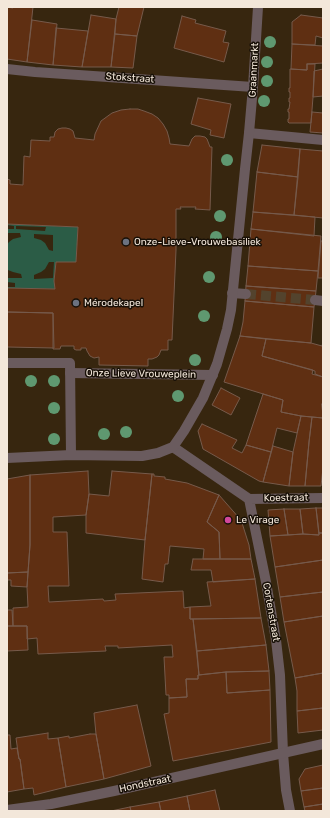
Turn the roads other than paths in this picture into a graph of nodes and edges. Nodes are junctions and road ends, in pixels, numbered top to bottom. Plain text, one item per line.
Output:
1 (258, 7) edge
2 (7, 69) edge
3 (253, 87) junction
4 (250, 132) junction
5 (323, 140) edge
6 (232, 293) junction
7 (246, 294) tunnel mouth
8 (7, 363) edge
9 (70, 373) junction
10 (213, 375) junction
11 (173, 447) junction
12 (71, 455) junction
13 (7, 458) edge
14 (323, 498) edge
15 (249, 499) junction
16 (323, 744) edge
17 (283, 753) junction
18 (7, 810) edge
19 (290, 811) edge

1 - 3 street, Graanmarkt
2 - 3 street, Stokstraat
3 - 4 street, Graanmarkt
4 - 5 street
4 - 6 street, Onze Lieve Vrouweplein
6 - 7 street
6 - 10 street, Onze Lieve Vrouweplein
8 - 9 street
9 - 10 street, Onze Lieve Vrouweplein
9 - 12 street
10 - 11 street, Onze Lieve Vrouweplein
11 - 12 street
11 - 15 street
12 - 13 street
14 - 15 street, Koestraat
15 - 17 street, Cortenstraat
16 - 17 street, Hondstraat
17 - 18 street, Hondstraat
17 - 19 street, Cortenstraat

